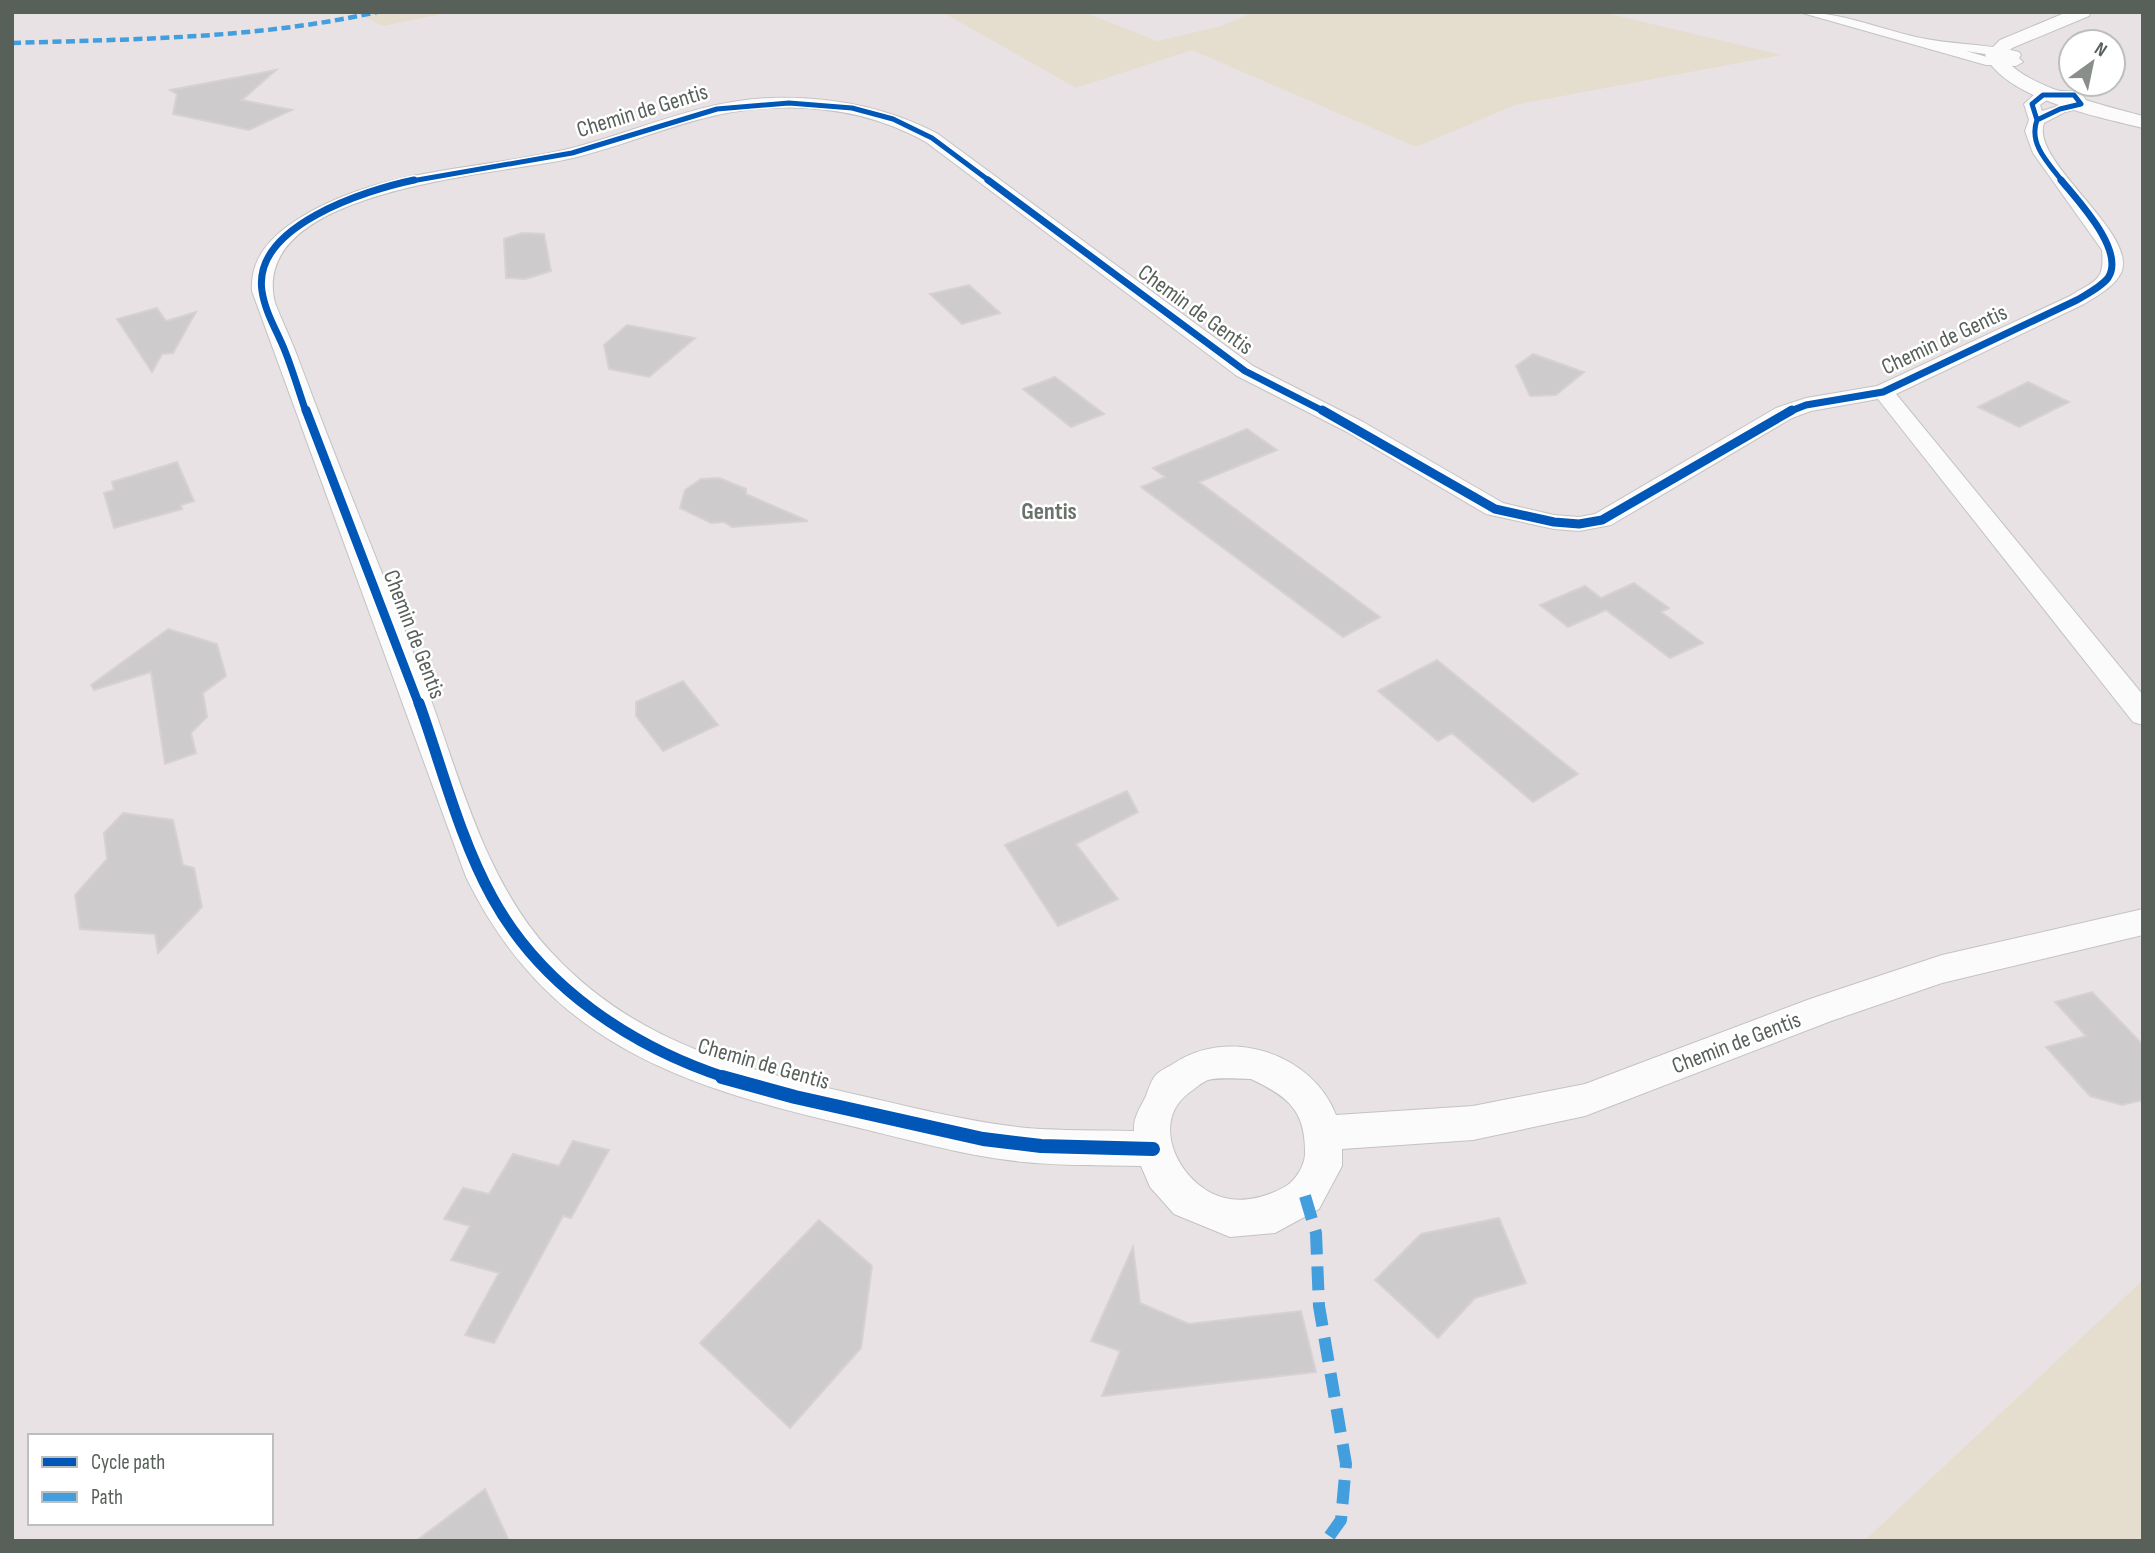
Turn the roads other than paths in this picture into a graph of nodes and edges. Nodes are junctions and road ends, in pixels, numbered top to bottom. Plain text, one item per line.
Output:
1 (1806, 12) edge
2 (2083, 12) edge
3 (2005, 57) junction
4 (2050, 93) junction
5 (2078, 100) junction
6 (2037, 120) junction
7 (2143, 121) edge
8 (1883, 392) junction
9 (2143, 715) edge
10 (2143, 922) edge
11 (1324, 1133) junction
12 (1153, 1149) junction

1 - 3 street
2 - 3 street
3 - 4 street
3 - 5 street
4 - 5 street
4 - 6 street, Chemin de Gentis
5 - 6 street
5 - 7 street
6 - 8 street, Chemin de Gentis
8 - 9 street, Chemin de Gentis
8 - 12 street, Chemin de Gentis
10 - 11 street, Chemin de Gentis
11 - 12 street
11 - 12 street

